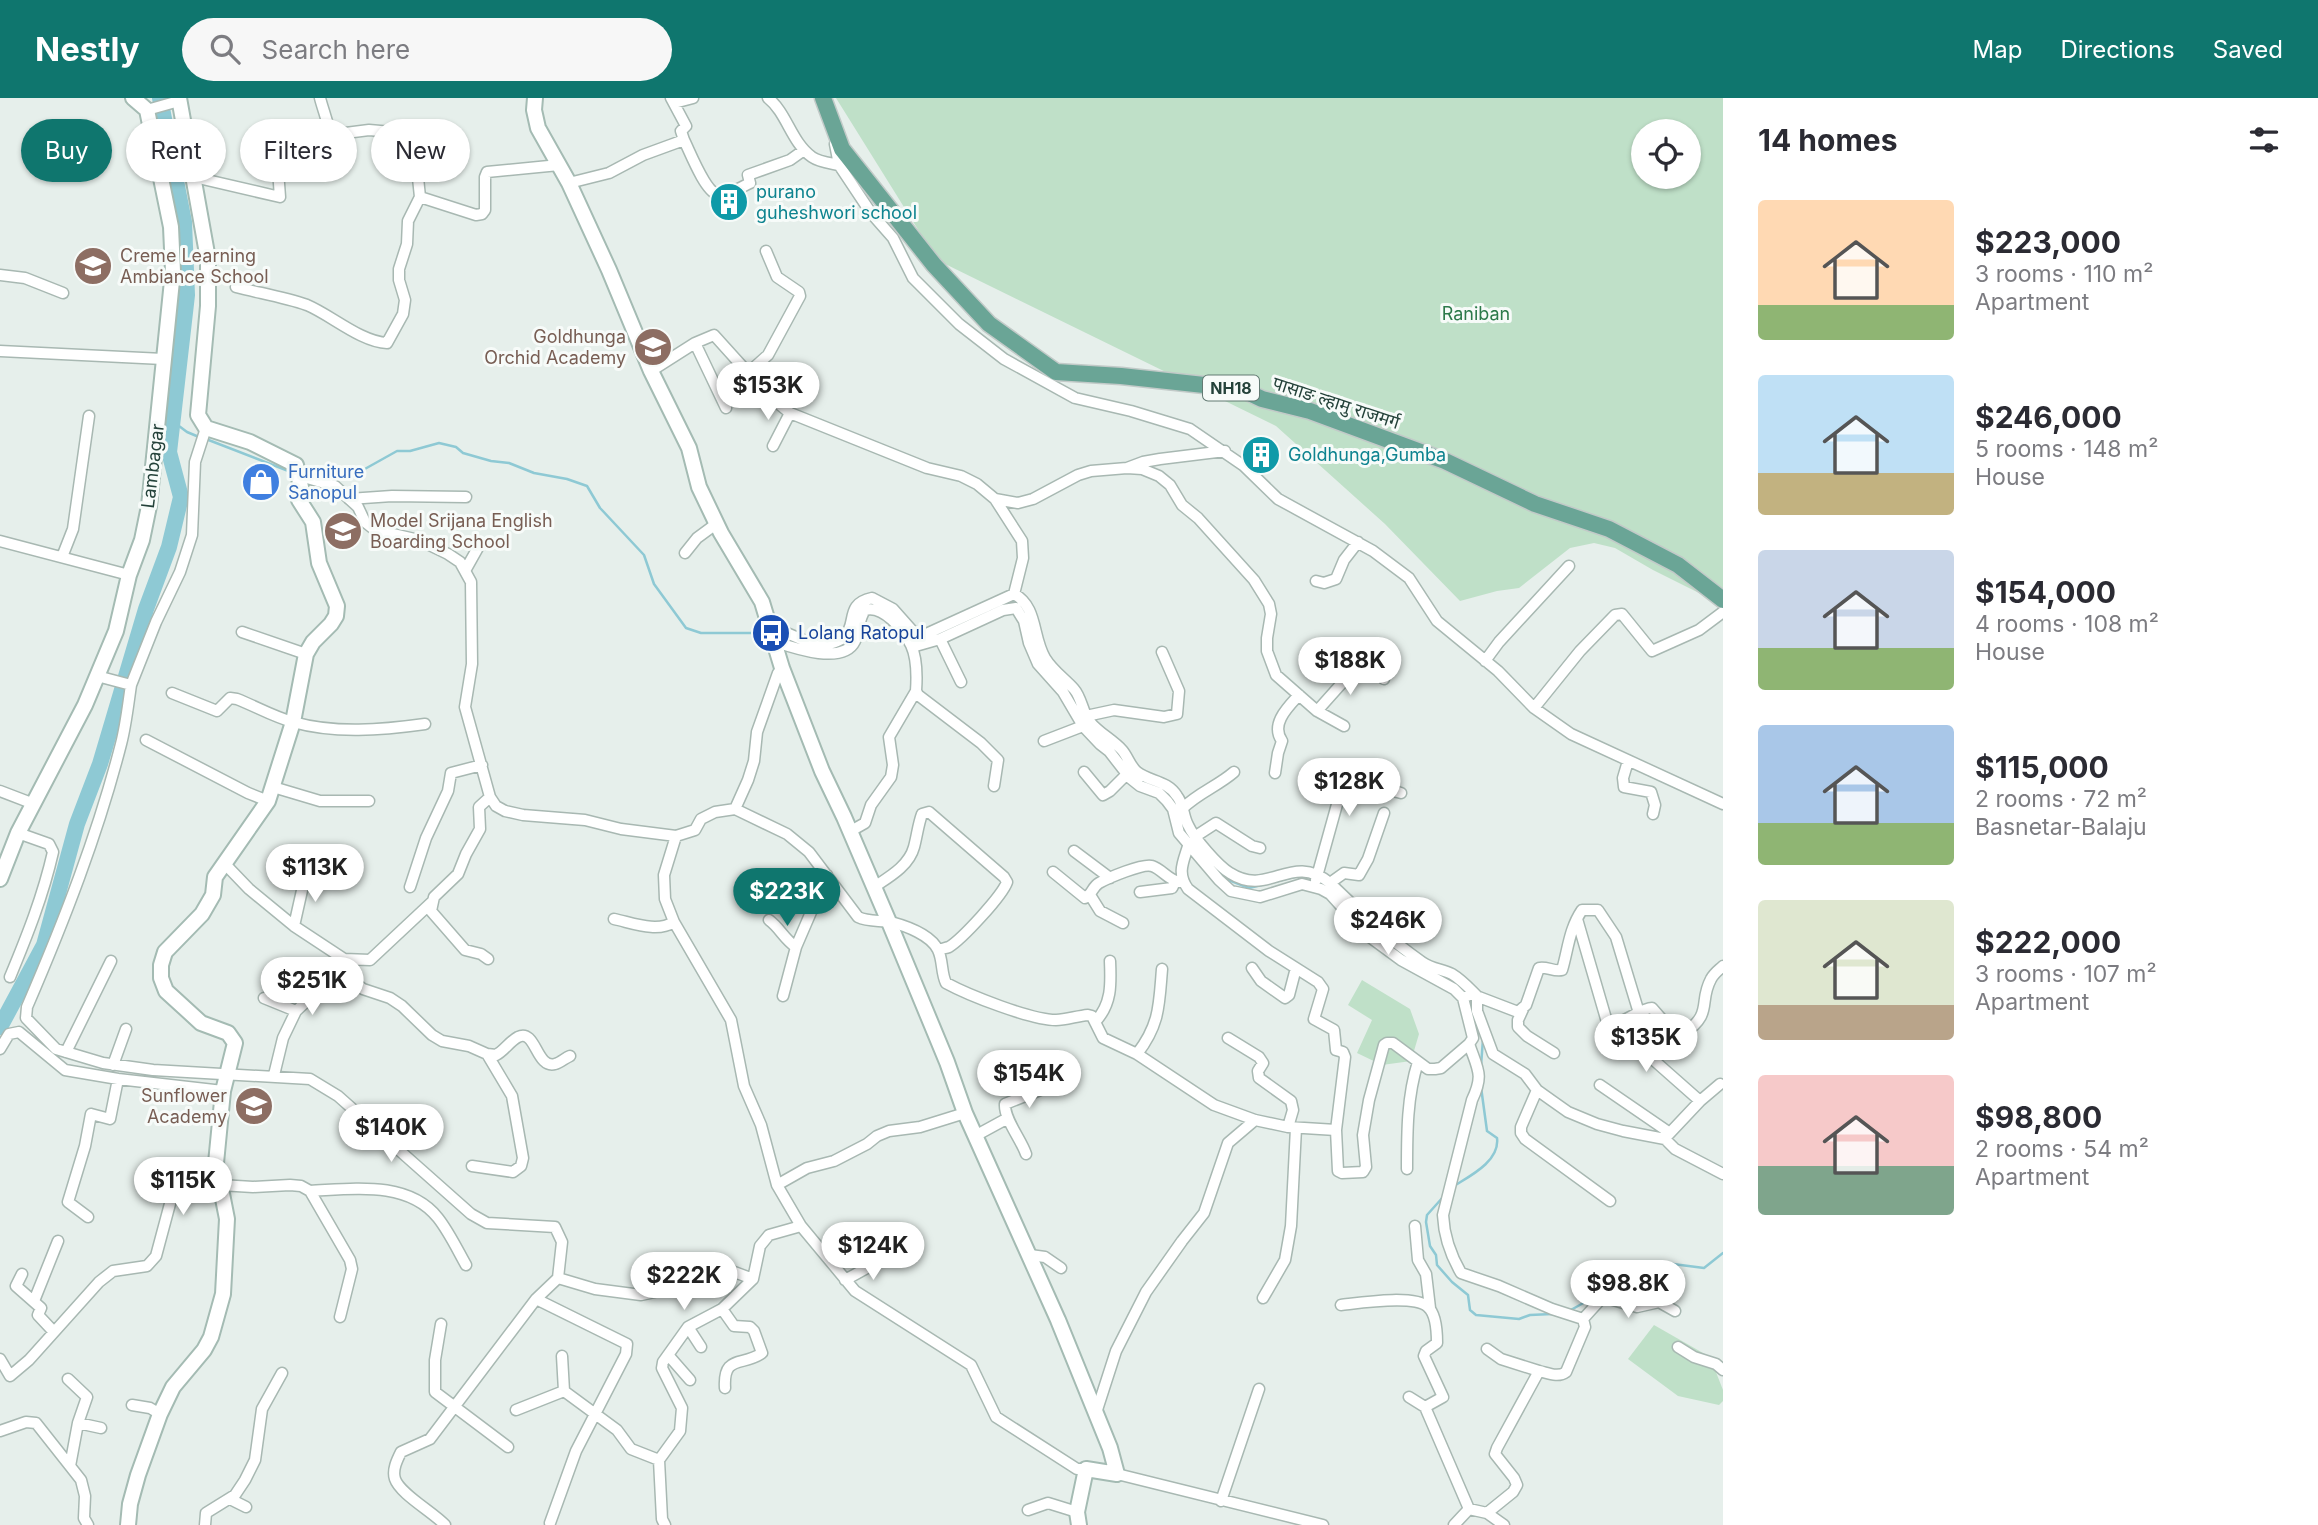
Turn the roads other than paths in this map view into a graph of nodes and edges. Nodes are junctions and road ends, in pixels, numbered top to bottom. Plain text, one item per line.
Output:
1 (133, 98) edge
2 (320, 98) edge
3 (535, 98) edge
4 (693, 98) edge
5 (768, 98) edge
6 (177, 101) edge
7 (673, 101) edge
8 (826, 103) edge
9 (148, 106) edge
10 (181, 119) edge
11 (326, 119) edge
12 (357, 132) edge
13 (684, 140) junction
14 (804, 150) junction
15 (559, 165) junction
16 (839, 165) junction
17 (195, 182) edge
18 (216, 182) edge
19 (279, 182) edge
20 (569, 183) junction
21 (420, 197) junction
22 (766, 251) dead end
23 (0, 275) edge
24 (236, 287) dead end
25 (63, 293) dead end
26 (695, 343) junction
27 (0, 351) edge
28 (163, 359) junction
29 (651, 371) junction
30 (749, 372) junction
31 (726, 408) dead end
32 (790, 413) junction
33 (89, 416) dead end
34 (204, 434) junction
35 (773, 446) dead end
36 (1225, 451) junction
37 (296, 468) junction
38 (1127, 468) junction
39 (466, 497) dead end
40 (349, 499) junction
41 (995, 499) junction
42 (716, 524) junction
43 (0, 541) edge
44 (1358, 542) junction
45 (481, 544) dead end
46 (685, 553) dead end
47 (62, 557) junction
48 (1569, 566) dead end
49 (466, 569) junction
50 (129, 575) junction
51 (1316, 581) dead end
52 (1013, 594) junction
53 (1723, 600) edge
54 (1723, 612) edge
55 (768, 624) junction
56 (242, 632) dead end
57 (940, 639) junction
58 (773, 641) junction
59 (912, 647) junction
60 (1162, 652) dead end
61 (306, 654) junction
62 (1485, 661) junction
63 (782, 668) junction
64 (97, 676) junction
65 (1384, 679) dead end
66 (961, 682) dead end
67 (129, 685) junction
68 (916, 691) junction
69 (172, 693) dead end
70 (1299, 695) junction
71 (1534, 708) junction
72 (1317, 710) junction
73 (1084, 721) junction
74 (293, 722) junction
75 (425, 724) dead end
76 (1344, 726) dead end
77 (146, 740) dead end
78 (1044, 741) dead end
79 (1628, 761) junction
80 (482, 765) junction
81 (1084, 772) dead end
82 (1234, 772) dead end
83 (1132, 774) junction
84 (1275, 774) dead end
85 (993, 786) dead end
86 (0, 791) edge
87 (1401, 793) dead end
88 (270, 794) junction
89 (490, 797) junction
90 (369, 801) dead end
91 (34, 804) junction
92 (1723, 804) edge
93 (1184, 808) junction
94 (735, 809) junction
95 (1384, 813) dead end
96 (1654, 814) dead end
97 (849, 832) junction
98 (18, 833) junction
99 (676, 836) junction
100 (1195, 842) junction
101 (1260, 848) dead end
102 (1074, 851) dead end
103 (224, 863) junction
104 (1053, 872) dead end
105 (827, 875) junction
106 (305, 877) dead end
107 (1110, 878) junction
108 (0, 879) edge
109 (1316, 880) junction
110 (1178, 881) junction
111 (1329, 883) junction
112 (410, 887) dead end
113 (874, 887) junction
114 (1140, 892) dead end
115 (1090, 895) junction
116 (432, 902) junction
117 (1577, 918) junction
118 (614, 919) dead end
119 (769, 920) dead end
120 (674, 922) junction
121 (889, 922) junction
122 (1123, 923) dead end
123 (294, 926) junction
124 (796, 947) junction
125 (938, 950) junction
126 (344, 958) junction
127 (488, 959) dead end
128 (111, 961) dead end
129 (1110, 961) dead end
130 (1723, 966) edge
131 (1252, 968) dead end
132 (1296, 968) junction
133 (1162, 969) dead end
134 (10, 978) dead end
135 (783, 996) dead end
136 (1469, 996) junction
137 (264, 998) dead end
138 (1523, 1008) junction
139 (296, 1011) junction
140 (1639, 1013) junction
141 (1627, 1021) junction
142 (1096, 1022) junction
143 (126, 1029) dead end
144 (1228, 1038) dead end
145 (1469, 1044) junction
146 (0, 1049) edge
147 (66, 1052) junction
148 (1554, 1052) dead end
149 (1137, 1054) junction
150 (487, 1055) junction
151 (570, 1056) dead end
152 (1418, 1062) junction
153 (108, 1064) junction
154 (102, 1074) junction
155 (228, 1075) junction
156 (274, 1075) junction
157 (118, 1079) junction
158 (1068, 1079) dead end
159 (1720, 1084) dead end
160 (1600, 1085) dead end
161 (1537, 1090) junction
162 (223, 1091) junction
163 (1700, 1101) junction
164 (965, 1114) junction
165 (1008, 1118) junction
166 (1255, 1120) junction
167 (1292, 1127) junction
168 (1336, 1130) junction
169 (975, 1136) junction
170 (1667, 1136) junction
171 (1026, 1154) dead end
172 (472, 1166) dead end
173 (1407, 1168) dead end
174 (1723, 1174) edge
175 (220, 1185) junction
176 (777, 1185) junction
177 (310, 1191) junction
178 (1610, 1201) dead end
179 (88, 1217) dead end
180 (801, 1226) junction
181 (1415, 1226) dead end
182 (58, 1241) dead end
183 (1030, 1255) junction
184 (885, 1258) dead end
185 (466, 1265) dead end
186 (1061, 1268) dead end
187 (22, 1273) dead end
188 (558, 1278) junction
189 (753, 1279) junction
190 (845, 1280) junction
191 (1263, 1298) dead end
192 (536, 1299) junction
193 (34, 1301) junction
194 (1340, 1305) dead end
195 (1430, 1308) junction
196 (722, 1309) junction
197 (1675, 1311) dead end
198 (340, 1317) dead end
199 (1583, 1319) junction
200 (441, 1324) dead end
201 (688, 1327) junction
202 (53, 1331) junction
203 (701, 1347) dead end
204 (1678, 1347) dead end
205 (1487, 1349) dead end
206 (562, 1356) dead end
207 (669, 1356) junction
208 (0, 1359) edge
209 (1723, 1370) edge
210 (1539, 1371) junction
211 (282, 1373) dead end
212 (68, 1379) dead end
213 (690, 1380) dead end
214 (725, 1388) dead end
215 (1259, 1389) dead end
216 (564, 1391) junction
217 (1409, 1397) dead end
218 (132, 1405) dead end
219 (1425, 1407) junction
220 (454, 1408) junction
221 (516, 1410) dead end
222 (160, 1414) junction
223 (594, 1414) junction
224 (1096, 1415) junction
225 (78, 1423) junction
226 (102, 1428) dead end
227 (0, 1431) edge
228 (508, 1447) dead end
229 (659, 1460) junction
230 (70, 1466) junction
231 (1086, 1469) junction
232 (1117, 1474) junction
233 (230, 1499) junction
234 (1221, 1501) junction
235 (246, 1507) dead end
236 (1469, 1509) junction
237 (1028, 1510) dead end
238 (1487, 1513) junction
239 (1078, 1518) edge
240 (550, 1523) dead end
241 (88, 1525) edge
242 (128, 1525) edge
243 (205, 1525) edge
244 (444, 1525) edge
245 (664, 1525) edge
246 (1323, 1525) edge
247 (1454, 1525) edge
248 (1504, 1525) edge

1 - 9 street
2 - 11 street
3 - 15 street
4 - 7 street
5 - 14 street
6 - 9 street
6 - 10 street
7 - 13 street
8 - 16 street
8 - 53 main road, पासाङ ल्हामु राजमर्ग / NH18
9 - 28 street, Lambagar
12 - 21 street
13 - 14 street
13 - 20 street
14 - 16 street
15 - 20 street
15 - 21 street
16 - 36 street
17 - 34 street
18 - 19 street
20 - 29 street
21 - 24 street
22 - 30 street
23 - 25 street
26 - 29 street
26 - 30 street
26 - 31 street
27 - 28 street
28 - 50 street, Lambagar
29 - 42 street
30 - 32 street
32 - 35 street
32 - 41 street
33 - 47 street
34 - 37 street
34 - 67 street
36 - 38 street
36 - 44 street
37 - 40 street
37 - 61 street
38 - 41 street
38 - 70 street
39 - 40 street
40 - 49 street
41 - 52 street
42 - 46 street
42 - 55 street
43 - 47 street
44 - 51 street
44 - 62 street
45 - 49 street
47 - 50 street
48 - 62 street
49 - 80 street
50 - 64 street, Lambagar
52 - 55 street
52 - 73 street
54 - 71 street
55 - 58 street
56 - 61 street
57 - 59 street
57 - 66 street
57 - 73 street
58 - 59 street
58 - 63 street
59 - 68 street
60 - 73 street
61 - 74 street
62 - 71 street
63 - 94 street
63 - 97 street
64 - 67 street
64 - 91 street, Lambagar
65 - 72 street
67 - 147 street
68 - 85 street
68 - 97 street
69 - 74 street
70 - 72 street
70 - 84 street
71 - 79 street
72 - 76 street
73 - 78 street
73 - 83 street
74 - 75 street
74 - 88 street
77 - 88 street
79 - 92 street
79 - 96 street
80 - 89 street
80 - 112 street
81 - 83 street
82 - 93 street
83 - 93 street
83 - 100 street
86 - 91 street
87 - 109 street
88 - 90 street
88 - 103 street
89 - 99 street
89 - 116 street
91 - 98 street, Lambagar
93 - 100 street
94 - 99 street
94 - 105 street
95 - 111 street
97 - 113 street
98 - 108 street, Lambagar
98 - 134 street
99 - 120 street
100 - 101 street
100 - 109 street
100 - 109 street
100 - 110 street
102 - 107 street
103 - 123 street
103 - 155 street
104 - 115 street
105 - 121 street
105 - 124 street
106 - 123 street
107 - 110 street
107 - 115 street
109 - 111 street
109 - 136 street
110 - 114 street
110 - 132 street
111 - 136 street
113 - 121 street
113 - 125 street
115 - 122 street
116 - 126 street
116 - 127 street
117 - 138 street
117 - 140 street
117 - 141 street
118 - 120 street
119 - 124 street
120 - 176 street
121 - 125 street
121 - 164 street
123 - 126 street
124 - 135 street
125 - 142 street
126 - 139 street
126 - 150 street
128 - 147 street
129 - 142 street
130 - 140 street
131 - 132 street
132 - 168 street
133 - 149 street
136 - 138 street
136 - 145 street
136 - 161 street
137 - 139 street
138 - 148 street
139 - 156 street
140 - 141 street
141 - 163 street
142 - 149 street
143 - 153 street
144 - 167 street
145 - 152 street
145 - 199 street
146 - 154 street
147 - 153 street
149 - 166 street
150 - 151 street
150 - 172 street
152 - 168 street
152 - 173 street
153 - 154 street
153 - 155 street
154 - 157 street
155 - 156 street
155 - 162 street
156 - 188 street
157 - 162 street
157 - 179 street
158 - 165 street
159 - 163 street
160 - 170 street
161 - 170 street
161 - 178 street
162 - 175 street
163 - 170 street
164 - 169 street
164 - 176 street
165 - 169 street
165 - 171 street
166 - 167 street
166 - 224 street
167 - 168 street
167 - 191 street
169 - 183 street
170 - 174 street
175 - 177 street
175 - 202 street
175 - 222 street
176 - 180 street
177 - 185 street
177 - 198 street
180 - 189 street
180 - 190 street
181 - 195 street
182 - 193 street
183 - 186 street
183 - 224 street
184 - 190 street
187 - 193 street
188 - 189 street
188 - 192 street
189 - 196 street
190 - 231 street
192 - 220 street
192 - 223 street
193 - 202 street
194 - 195 street
195 - 219 street
196 - 201 street
196 - 214 street
197 - 199 street
199 - 210 street
200 - 220 street
201 - 203 street
201 - 207 street
202 - 208 street
204 - 209 street
205 - 210 street
206 - 216 street
207 - 213 street
207 - 229 street
210 - 238 street
211 - 233 street
212 - 225 street
215 - 234 street
216 - 221 street
216 - 223 street
217 - 219 street
218 - 222 street
219 - 236 street
220 - 228 street
220 - 244 street
222 - 242 street
223 - 229 street
223 - 240 street
224 - 232 street
225 - 226 street
225 - 230 street
227 - 230 street
229 - 245 street
230 - 241 street
231 - 232 street
231 - 239 street
232 - 234 street
233 - 235 street
233 - 243 street
234 - 246 street
236 - 238 street
236 - 247 street
237 - 239 street
238 - 248 street

